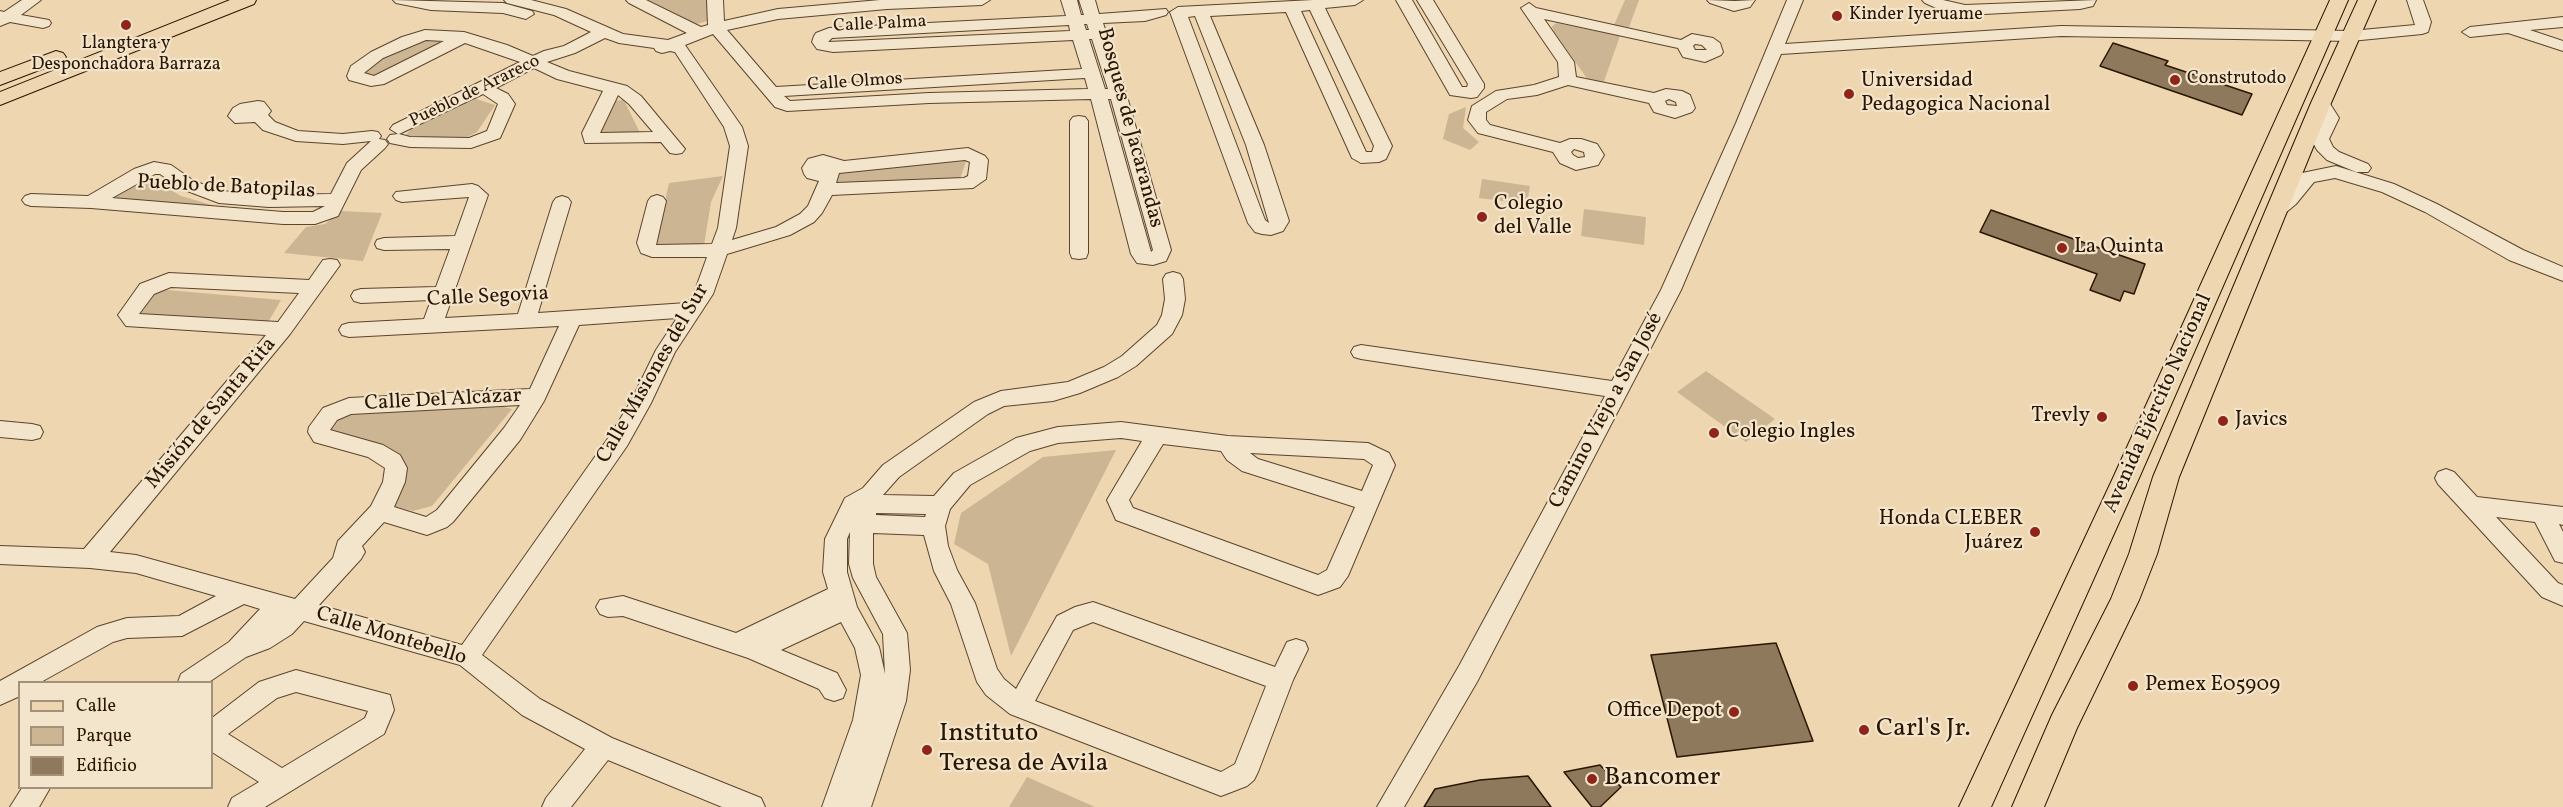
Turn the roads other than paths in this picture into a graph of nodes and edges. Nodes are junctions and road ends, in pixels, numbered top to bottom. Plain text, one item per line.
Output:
1 (33, 0) edge
2 (205, 0) edge
3 (247, 0) edge
4 (401, 0) edge
5 (512, 0) edge
6 (634, 0) edge
7 (715, 0) edge
8 (982, 0) edge
9 (1355, 0) edge
10 (1404, 0) edge
11 (1425, 0) edge
12 (1715, 0) edge
13 (1747, 0) edge
14 (1795, 0) edge
15 (2339, 0) edge
16 (2367, 0) edge
17 (2415, 0) edge
18 (1935, 1) edge
19 (2087, 1) edge
20 (431, 2) edge
21 (2015, 3) edge
22 (1316, 6) junction
23 (1527, 6) edge
24 (1292, 7) junction
25 (1169, 12) junction
26 (1201, 12) junction
27 (1084, 16) edge
28 (2, 18) edge
29 (2563, 22) edge
30 (43, 23) dead end
31 (2506, 28) junction
32 (708, 30) junction
33 (592, 32) junction
34 (2470, 32) dead end
35 (950, 34) junction
36 (2324, 35) junction
37 (2351, 36) junction
38 (464, 37) junction
39 (1450, 39) junction
40 (1429, 43) junction
41 (669, 45) junction
42 (1684, 45) dead end
43 (2563, 46) edge
44 (1776, 49) junction
45 (654, 52) junction
46 (543, 58) junction
47 (692, 67) junction
48 (1091, 73) junction
49 (1228, 77) junction
50 (1349, 78) junction
51 (0, 79) edge
52 (1567, 80) junction
53 (1205, 81) junction
54 (1327, 81) junction
55 (484, 87) junction
56 (613, 88) junction
57 (929, 90) junction
58 (1118, 93) junction
59 (1098, 94) junction
60 (0, 99) edge
61 (1656, 99) dead end
62 (2322, 103) junction
63 (258, 115) dead end
64 (1125, 120) junction
65 (1109, 128) junction
66 (398, 134) junction
67 (375, 140) junction
68 (1255, 145) junction
69 (1230, 149) junction
70 (1563, 149) dead end
71 (2344, 168) junction
72 (832, 178) junction
73 (1141, 178) junction
74 (1122, 181) junction
75 (402, 196) dead end
76 (31, 200) dead end
77 (240, 200) junction
78 (339, 200) junction
79 (657, 201) dead end
80 (91, 202) junction
81 (562, 202) dead end
82 (2277, 210) junction
83 (226, 214) junction
84 (727, 228) junction
85 (758, 234) junction
86 (462, 242) junction
87 (384, 244) dead end
88 (720, 250) junction
89 (1079, 253) dead end
90 (2563, 262) edge
91 (330, 265) dead end
92 (2563, 274) edge
93 (1173, 279) dead end
94 (315, 287) junction
95 (443, 293) junction
96 (361, 296) dead end
97 (692, 314) junction
98 (572, 318) junction
99 (526, 321) junction
100 (432, 325) junction
101 (283, 329) junction
102 (349, 330) dead end
103 (1361, 352) dead end
104 (2173, 374) junction
105 (1619, 390) junction
106 (537, 396) junction
107 (2148, 426) junction
108 (0, 429) edge
109 (2187, 429) junction
110 (32, 432) dead end
111 (1157, 435) junction
112 (1228, 444) junction
113 (2166, 477) junction
114 (2446, 478) dead end
115 (1368, 502) junction
116 (2471, 505) junction
117 (859, 510) junction
118 (937, 515) junction
119 (2552, 515) edge
120 (375, 518) junction
121 (2563, 554) edge
122 (90, 559) junction
123 (4, 561) edge
124 (241, 594) junction
125 (2563, 596) edge
126 (843, 602) junction
127 (608, 607) dead end
128 (290, 608) junction
129 (746, 647) junction
130 (1296, 649) dead end
131 (467, 657) junction
132 (1281, 680) junction
133 (24, 681) edge
134 (191, 681) edge
135 (18, 684) edge
136 (834, 690) dead end
137 (0, 694) edge
138 (1020, 706) junction
139 (213, 731) edge
140 (213, 739) edge
141 (603, 746) junction
142 (281, 782) junction
143 (36, 789) edge
144 (23, 807) edge
145 (241, 807) edge
146 (555, 807) edge
147 (752, 807) edge
148 (835, 807) edge
149 (858, 807) edge
150 (1390, 807) edge
151 (1976, 807) edge
152 (2028, 807) edge

1 - 28 street
2 - 51 main road
3 - 60 main road
4 - 20 street
5 - 33 street
6 - 32 street
7 - 32 street
8 - 32 street
9 - 22 street, Calle Palma
10 - 40 street
11 - 39 street
12 - 13 street
14 - 44 street, Camino Viejo a San José
15 - 36 main road, Avenida Ejército Nacional
16 - 37 main road, Avenida Ejército Nacional
17 - 37 street
18 - 21 street
19 - 21 street
20 - 33 street
22 - 24 street, Calle Palma
22 - 50 street
23 - 42 street
23 - 52 street
24 - 26 street, Calle Palma
24 - 54 street
25 - 26 street, Calle Palma
25 - 27 street, Calle Palma
25 - 53 street
26 - 49 street
27 - 35 street, Calle Palma
27 - 48 street, Bosques de Jacarandas
27 - 58 street
28 - 30 street
29 - 31 street
31 - 34 street
31 - 43 street
32 - 41 street
32 - 57 street, Calle Olmos
33 - 41 street
33 - 45 street
33 - 46 street, Pueblo de Arareco
35 - 35 street, Calle Palma
36 - 37 street
36 - 44 street
36 - 104 main road, Avenida Ejército Nacional
37 - 62 main road, Avenida Ejército Nacional
38 - 38 street
38 - 46 street
39 - 40 street
39 - 40 street
41 - 45 street
41 - 47 street, Calle Misiones del Sur
44 - 105 street, Camino Viejo a San José
45 - 47 street
46 - 55 street, Pueblo de Arareco
46 - 56 street
47 - 84 street, Calle Misiones del Sur
48 - 57 street, Calle Olmos
48 - 59 street, Bosques de Jacarandas
49 - 53 street
49 - 68 street
50 - 54 street
50 - 54 street
52 - 61 street
52 - 70 street
53 - 69 street
55 - 66 street, Pueblo de Arareco
55 - 66 street
56 - 56 street
57 - 59 street, Calle Olmos
58 - 59 street, Calle Olmos
58 - 64 street
59 - 65 street, Bosques de Jacarandas
62 - 71 street
62 - 82 main road, Avenida Ejército Nacional
63 - 67 street
64 - 65 street
64 - 73 street
65 - 74 street, Bosques de Jacarandas
65 - 89 street
66 - 67 street
67 - 78 street
68 - 69 street
68 - 69 street
71 - 82 street
71 - 90 street
71 - 92 street
72 - 72 street
72 - 85 street
73 - 74 street
73 - 74 street, Bosques de Jacarandas
75 - 86 street
76 - 80 street
77 - 78 street, Pueblo de Batopilas
77 - 80 street, Pueblo de Batopilas
77 - 83 street
78 - 83 street, Pueblo de Batopilas
79 - 88 street
80 - 83 street, Pueblo de Batopilas
81 - 99 street
82 - 109 main road, Avenida Ejército Nacional
84 - 85 street
84 - 88 street, Calle Misiones del Sur
85 - 88 street
86 - 87 street
86 - 95 street
88 - 97 street, Calle Misiones del Sur
91 - 94 street, Misión de Santa Rita
93 - 117 street
94 - 101 street, Misión de Santa Rita
94 - 101 street
95 - 96 street
95 - 100 street
97 - 98 street, Calle Segovia
97 - 131 street, Calle Misiones del Sur
98 - 99 street, Calle Segovia
98 - 106 street, Calle Del Alcázar
99 - 100 street, Calle Segovia
100 - 102 street, Calle Segovia
101 - 122 street, Misión de Santa Rita
103 - 105 street
104 - 107 main road, Avenida Ejército Nacional
104 - 109 main road
105 - 150 street, Camino Viejo a San José
106 - 120 street, Calle Del Alcázar
106 - 120 street, Calle Del Alcázar
107 - 113 main road
107 - 151 main road, Avenida Ejército Nacional
108 - 110 street
109 - 113 main road, Avenida Ejército Nacional
111 - 112 street
111 - 115 street
111 - 118 street
112 - 115 street
112 - 115 street
113 - 152 main road, Avenida Ejército Nacional
114 - 116 street
116 - 119 street
116 - 125 street
117 - 118 street
117 - 126 street
117 - 149 street
118 - 138 street
119 - 121 street
120 - 128 street
122 - 123 street, Calle Montebello
122 - 124 street, Calle Montebello
124 - 128 street, Calle Montebello
124 - 133 street
126 - 129 street
126 - 148 street
127 - 129 street
128 - 131 street, Calle Montebello
128 - 134 street
129 - 136 street
130 - 132 street
131 - 141 street, Calle Montebello
132 - 138 street
132 - 138 street
135 - 137 street
139 - 142 street
140 - 142 street
141 - 146 street
141 - 147 street, Calle Montebello
142 - 145 street
143 - 144 street

